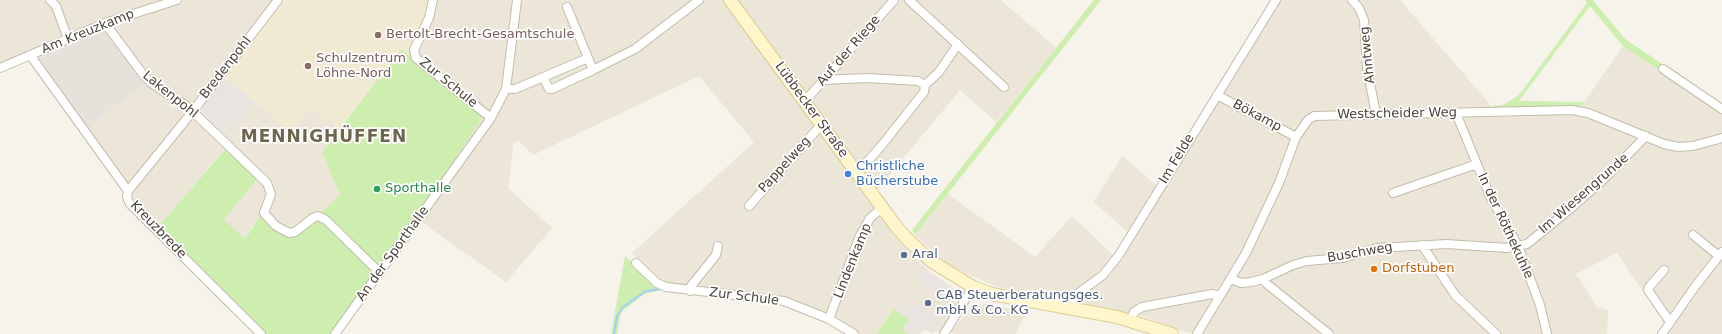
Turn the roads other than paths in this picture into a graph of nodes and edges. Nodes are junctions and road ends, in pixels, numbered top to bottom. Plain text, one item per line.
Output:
1 (50, 0) edge
2 (177, 0) edge
3 (278, 0) edge
4 (432, 0) edge
5 (517, 0) edge
6 (699, 0) edge
7 (730, 0) edge
8 (894, 0) edge
9 (909, 0) edge
10 (1276, 0) edge
11 (1352, 0) edge
12 (566, 7) dead end
13 (105, 23) junction
14 (68, 38) junction
15 (958, 44) junction
16 (30, 55) junction
17 (588, 58) junction
18 (0, 68) edge
19 (1663, 69) dead end
20 (593, 70) junction
21 (543, 77) junction
22 (823, 80) junction
23 (925, 85) junction
24 (1004, 87) dead end
25 (506, 89) junction
26 (1217, 94) junction
27 (805, 101) junction
28 (1722, 109) edge
29 (193, 111) junction
30 (1456, 113) junction
31 (1376, 114) junction
32 (491, 118) junction
33 (821, 125) junction
34 (1646, 136) junction
35 (1296, 137) junction
36 (1722, 138) edge
37 (1477, 164) junction
38 (856, 172) junction
39 (128, 191) junction
40 (1393, 194) dead end
41 (749, 206) dead end
42 (882, 208) junction
43 (1693, 235) dead end
44 (1422, 245) junction
45 (718, 246) dead end
46 (1518, 246) junction
47 (1720, 254) edge
48 (636, 263) dead end
49 (1664, 270) dead end
50 (380, 273) junction
51 (1231, 279) junction
52 (1263, 279) junction
53 (973, 287) junction
54 (690, 290) junction
55 (1220, 296) junction
56 (1070, 309) junction
57 (829, 319) junction
58 (1130, 320) junction
59 (1670, 322) junction
60 (261, 334) edge
61 (335, 334) edge
62 (854, 334) edge
63 (944, 334) edge
64 (1172, 334) edge
65 (1197, 334) edge
66 (1328, 334) edge
67 (1496, 334) edge
68 (1547, 334) edge
69 (1662, 334) edge

1 - 14 street
2 - 13 street, Am Kreuzkamp
3 - 29 street, Bredenpohl
4 - 32 street, Zur Schule
5 - 25 street, An der Sporthalle
6 - 20 street
7 - 27 main road, Lübbecker Straße
8 - 22 street, Auf der Riege
9 - 15 street
10 - 26 street, Im Felde
11 - 31 street, Ahntweg
12 - 17 street
13 - 14 street, Am Kreuzkamp
13 - 29 street, Lakenpohl
14 - 16 street, Am Kreuzkamp
15 - 23 street
15 - 24 street
16 - 18 street, Am Kreuzkamp
16 - 39 street, Kreuzbrede
17 - 20 street
17 - 21 street
19 - 28 street
20 - 21 street
21 - 25 street
22 - 23 street
22 - 27 street, Auf der Riege
23 - 38 street
25 - 32 street, An der Sporthalle
26 - 35 street, Bökamp
26 - 56 street, Im Felde
27 - 33 main road, Lübbecker Straße
29 - 39 street, Bredenpohl
29 - 50 street, Lakenpohl
30 - 31 street, Westscheider Weg
30 - 34 street, Westscheider Weg
30 - 37 street, In der Röthekuhle
31 - 35 street, Westscheider Weg
32 - 50 street, An der Sporthalle
33 - 38 main road, Lübbecker Straße
33 - 41 street, Pappelweg
34 - 36 street, Westscheider Weg
34 - 46 street, Im Wiesengrunde
35 - 51 street, Westscheider Weg
37 - 40 street, In der Röthekuhle
37 - 46 street, In der Röthekuhle
38 - 42 main road, Lübbecker Straße
39 - 60 street, Kreuzbrede
42 - 53 main road, Lübbecker Straße
42 - 57 street, Lindenkamp
43 - 47 street
44 - 46 street, Buschweg
44 - 52 street, Buschweg
44 - 67 street
45 - 54 street
46 - 68 street, In der Röthekuhle
47 - 59 street
48 - 54 street, Zur Schule
49 - 59 street
50 - 61 street, An der Sporthalle
51 - 52 street, Buschweg
51 - 55 street, Westscheider Weg
52 - 66 street
53 - 56 main road, Lübbecker Straße
53 - 63 street
54 - 57 street, Zur Schule
55 - 58 street
55 - 65 street, Westscheider Weg
56 - 58 main road, Lübbecker Straße
57 - 62 street, Zur Schule
58 - 64 main road, Lübbecker Straße
59 - 69 street

